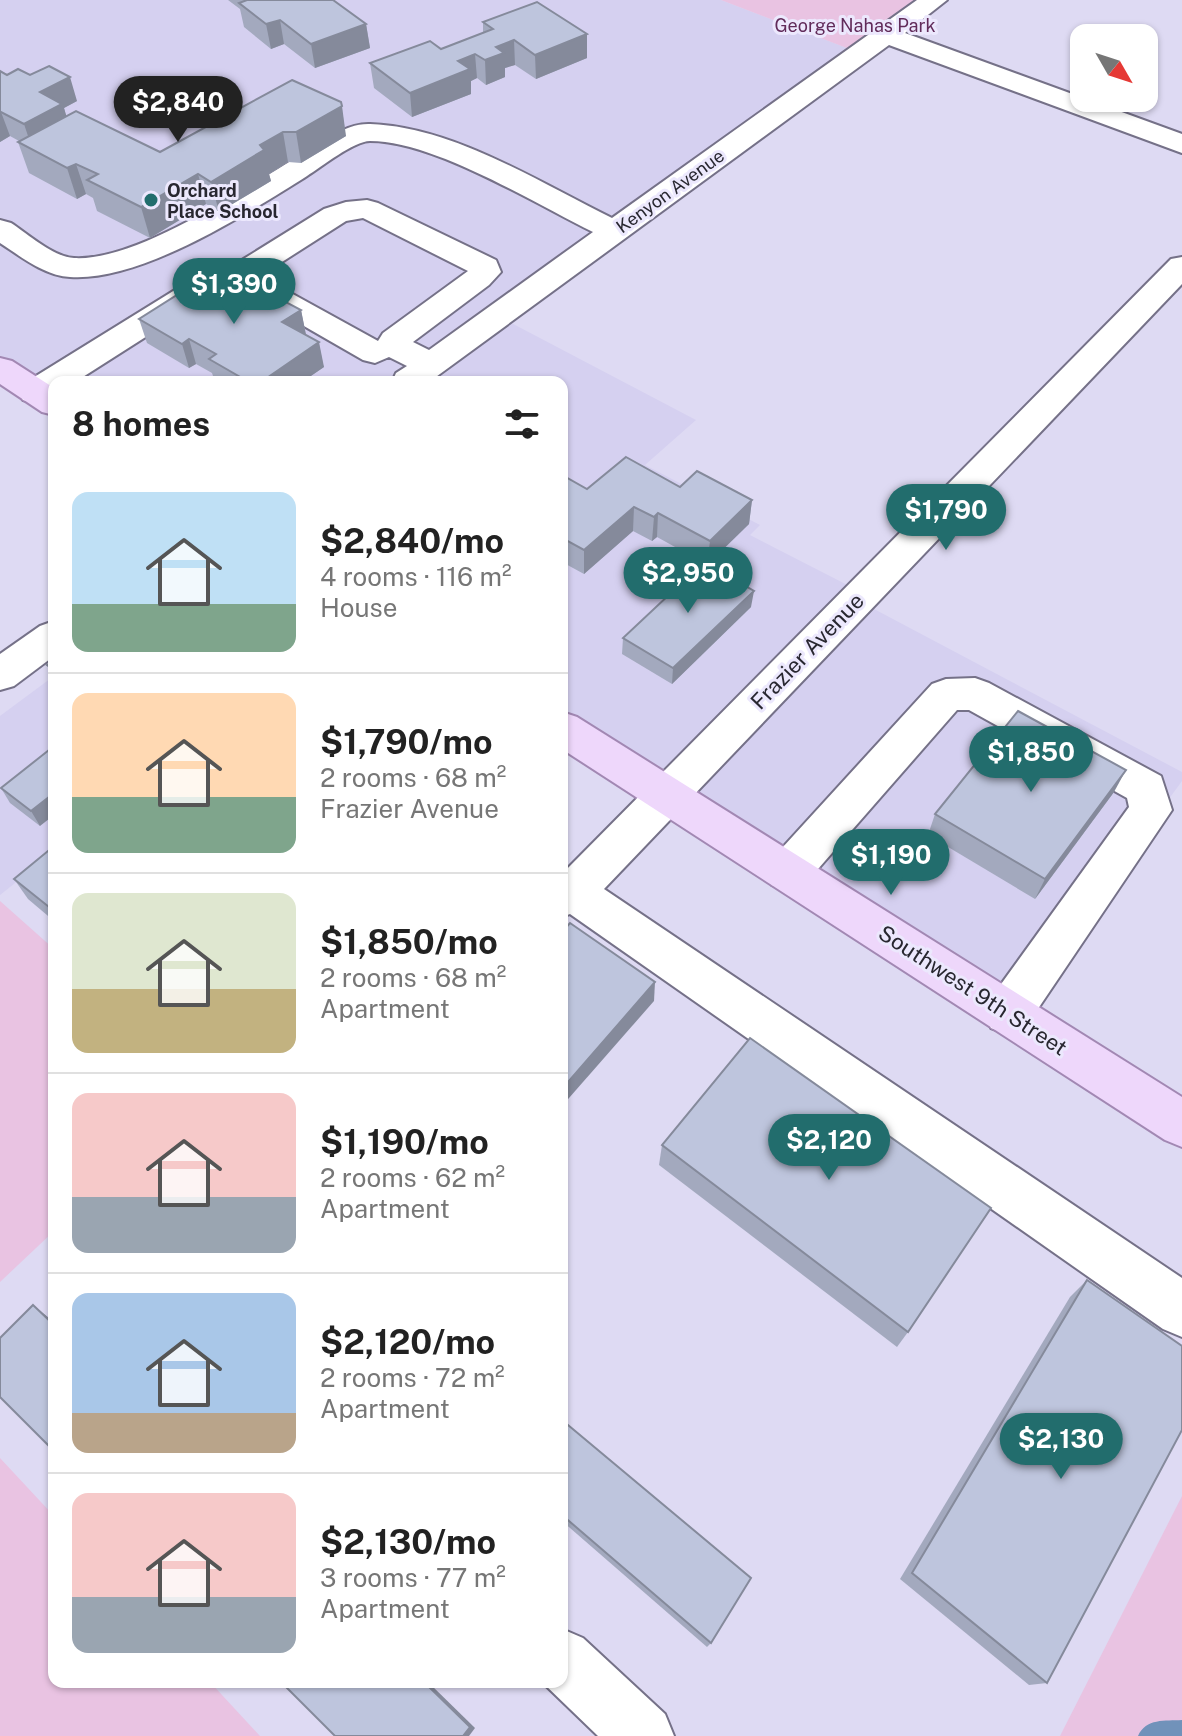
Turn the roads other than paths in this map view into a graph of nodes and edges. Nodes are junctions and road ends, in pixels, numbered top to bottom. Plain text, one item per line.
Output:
1 (934, 0) edge
2 (886, 35) junction
3 (1182, 144) edge
4 (0, 229) edge
5 (614, 231) junction
6 (1182, 266) edge
7 (236, 276) junction
8 (384, 349) junction
9 (0, 369) edge
10 (418, 373) edge
11 (75, 376) edge
12 (384, 376) edge
13 (44, 398) edge
14 (48, 640) edge
15 (0, 675) edge
16 (568, 732) edge
17 (667, 795) junction
18 (788, 872) junction
19 (568, 895) edge
20 (1008, 1013) junction
21 (1182, 1124) edge
22 (1182, 1310) edge
23 (568, 1665) edge
24 (643, 1736) edge

1 - 2 street, Kenyon Avenue
2 - 3 street
2 - 5 street, Kenyon Avenue
4 - 5 street
5 - 10 street, Kenyon Avenue
6 - 17 street, Frazier Avenue
7 - 8 street
7 - 8 street
7 - 11 street
8 - 10 street
8 - 12 street
9 - 13 main road
14 - 15 street
16 - 17 main road, Southwest 9th Street
17 - 18 main road, Southwest 9th Street
17 - 19 street, Frazier Avenue
18 - 20 main road, Southwest 9th Street
18 - 20 street
19 - 22 street
20 - 21 main road, Southwest 9th Street
23 - 24 street

